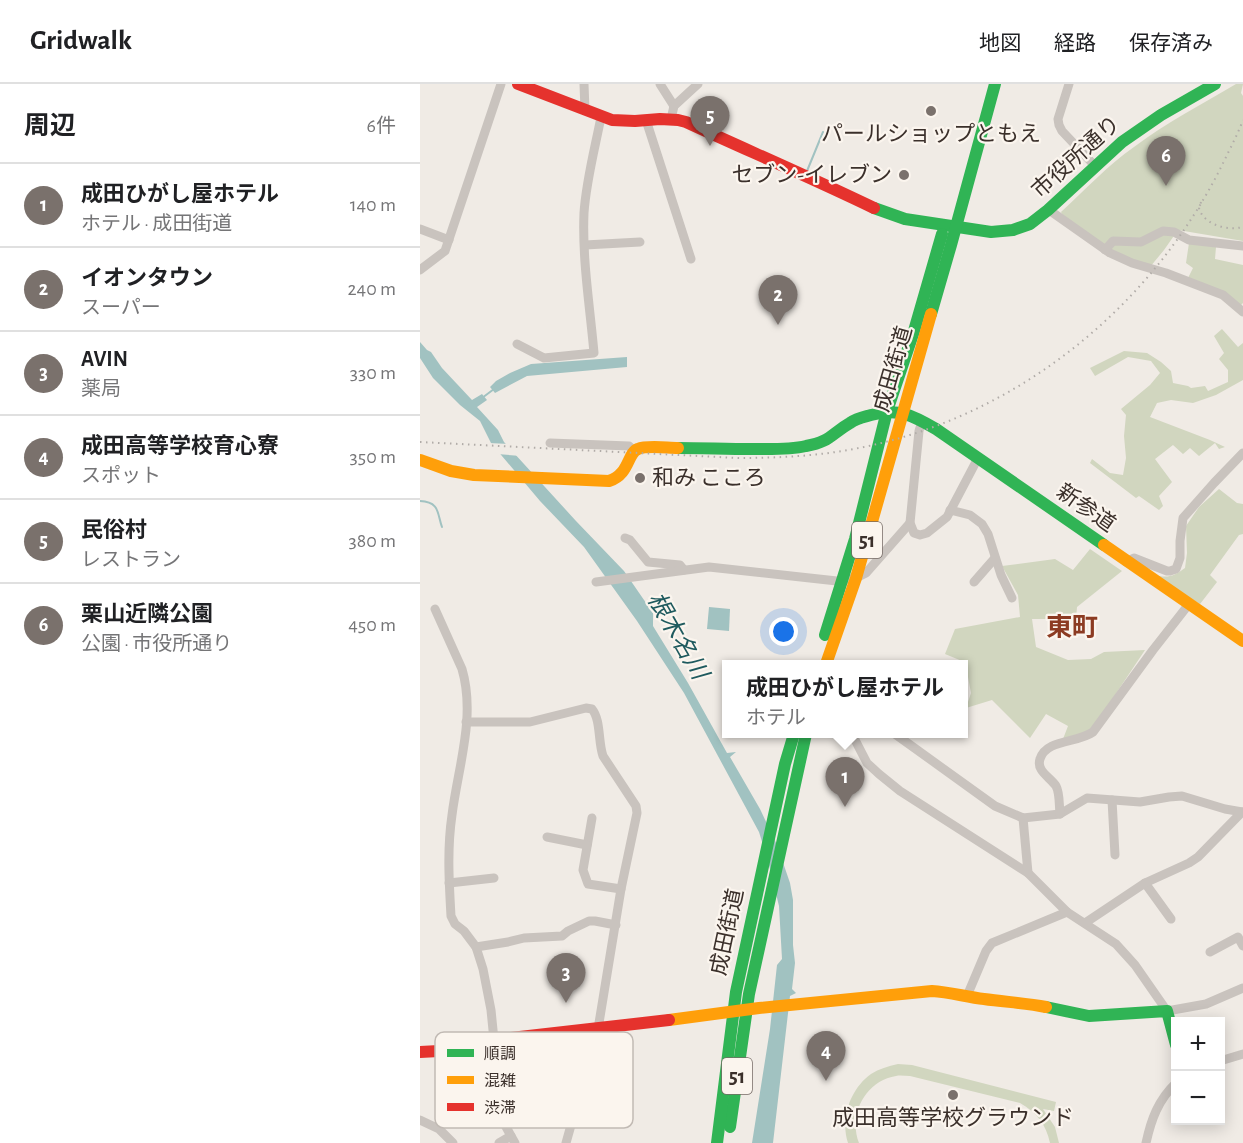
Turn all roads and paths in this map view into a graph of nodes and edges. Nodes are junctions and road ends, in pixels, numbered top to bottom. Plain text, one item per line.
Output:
1 (501, 84) edge
2 (518, 84) edge
3 (584, 84) edge
4 (660, 84) edge
5 (698, 84) edge
6 (983, 84) edge
7 (995, 84) edge
8 (1069, 84) edge
9 (1215, 84) edge
10 (585, 110) junction
11 (673, 113) junction
12 (602, 117) junction
13 (646, 120) junction
14 (1095, 166) junction
15 (1049, 210) junction
16 (951, 225) junction
17 (420, 230) edge
18 (449, 240) junction
19 (640, 242) dead end
20 (585, 245) junction
21 (1243, 246) edge
22 (1105, 250) junction
23 (691, 259) dead end
24 (420, 270) edge
25 (1243, 312) edge
26 (517, 344) dead end
27 (887, 411) junction
28 (902, 413) junction
29 (922, 421) junction
30 (550, 443) dead end
31 (634, 451) junction
32 (1243, 453) edge
33 (978, 458) junction
34 (420, 460) edge
35 (950, 510) junction
36 (909, 523) junction
37 (626, 538) dead end
38 (995, 558) junction
39 (1126, 562) junction
40 (684, 570) junction
41 (856, 578) junction
42 (842, 580) junction
43 (596, 582) dead end
44 (974, 582) dead end
45 (1012, 598) dead end
46 (1189, 604) junction
47 (435, 609) dead end
48 (1243, 641) edge
49 (816, 660) edge
50 (827, 660) edge
51 (466, 722) junction
52 (793, 738) edge
53 (805, 738) edge
54 (854, 738) edge
55 (901, 738) edge
56 (1112, 800) junction
57 (1243, 812) edge
58 (1060, 814) junction
59 (592, 818) dead end
60 (1023, 818) junction
61 (547, 837) dead end
62 (587, 845) junction
63 (1115, 855) dead end
64 (1028, 873) junction
65 (494, 878) dead end
66 (449, 883) junction
67 (1145, 883) junction
68 (621, 889) junction
69 (1067, 912) junction
70 (1171, 919) dead end
71 (1085, 923) junction
72 (616, 925) junction
73 (1243, 946) edge
74 (476, 947) junction
75 (1210, 952) dead end
76 (1243, 988) edge
77 (967, 996) junction
78 (752, 1009) junction
79 (733, 1011) junction
80 (1167, 1011) junction
81 (1171, 1026) edge
82 (598, 1029) junction
83 (493, 1032) edge
84 (570, 1032) edge
85 (597, 1032) edge
86 (1243, 1054) edge
87 (1225, 1060) edge
88 (1171, 1087) edge
89 (420, 1120) edge
90 (435, 1127) edge
91 (437, 1128) edge
92 (570, 1128) edge
93 (513, 1139) edge
94 (453, 1143) edge
95 (499, 1143) edge
96 (566, 1143) edge
97 (717, 1143) edge
98 (728, 1143) edge
99 (1146, 1143) edge

1 - 18 street
2 - 10 main road
3 - 10 street
4 - 11 street
5 - 11 street
6 - 16 main road, 成田街道 / 51
7 - 16 main road, 成田街道 / 51
8 - 14 street
9 - 14 main road, 市役所通り
10 - 12 main road
11 - 13 main road
11 - 16 main road, 市役所通り
12 - 13 main road
12 - 20 street
13 - 23 street
14 - 15 main road, 市役所通り
15 - 16 main road, 市役所通り
15 - 22 street
16 - 27 main road, 成田街道 / 51
16 - 28 main road, 成田街道 / 51
17 - 18 street
18 - 24 street
19 - 20 street
20 - 26 street
21 - 22 street
22 - 25 street
27 - 28 main road, 新参道
27 - 31 main road
27 - 42 main road, 成田街道 / 51
28 - 29 main road, 新参道
28 - 41 main road, 成田街道 / 51
29 - 33 main road, 新参道
29 - 36 street
30 - 31 street
31 - 34 main road
32 - 39 street
33 - 35 street
33 - 39 main road, 新参道
35 - 36 street
35 - 38 street
36 - 41 street
37 - 40 street
38 - 44 street
38 - 45 street
39 - 46 main road, 新参道
40 - 42 street
40 - 43 street
41 - 42 street
41 - 50 main road, 成田街道 / 51
42 - 49 main road, 成田街道 / 51
46 - 48 main road, 新参道
46 - 58 street
47 - 51 street
51 - 66 street
51 - 68 street
52 - 79 main road, 成田街道 / 51
53 - 78 main road, 成田街道 / 51
54 - 64 street
55 - 60 street
56 - 57 street
56 - 58 street
56 - 63 street
57 - 67 street
58 - 60 street
59 - 62 street
60 - 64 street
61 - 62 street
62 - 68 street
64 - 69 street
65 - 66 street
66 - 74 street
67 - 70 street
67 - 71 street
68 - 72 street
69 - 71 street
69 - 77 street
71 - 80 street
72 - 74 street
72 - 82 street
73 - 75 street
74 - 83 street
76 - 80 street
77 - 78 main road
77 - 80 main road
78 - 79 main road
78 - 98 main road, 成田街道 / 51
79 - 82 main road
79 - 97 main road, 成田街道 / 51
80 - 81 main road
82 - 84 main road
82 - 85 street
86 - 87 street
88 - 99 street
89 - 90 street
91 - 94 street
92 - 96 street
93 - 95 street

